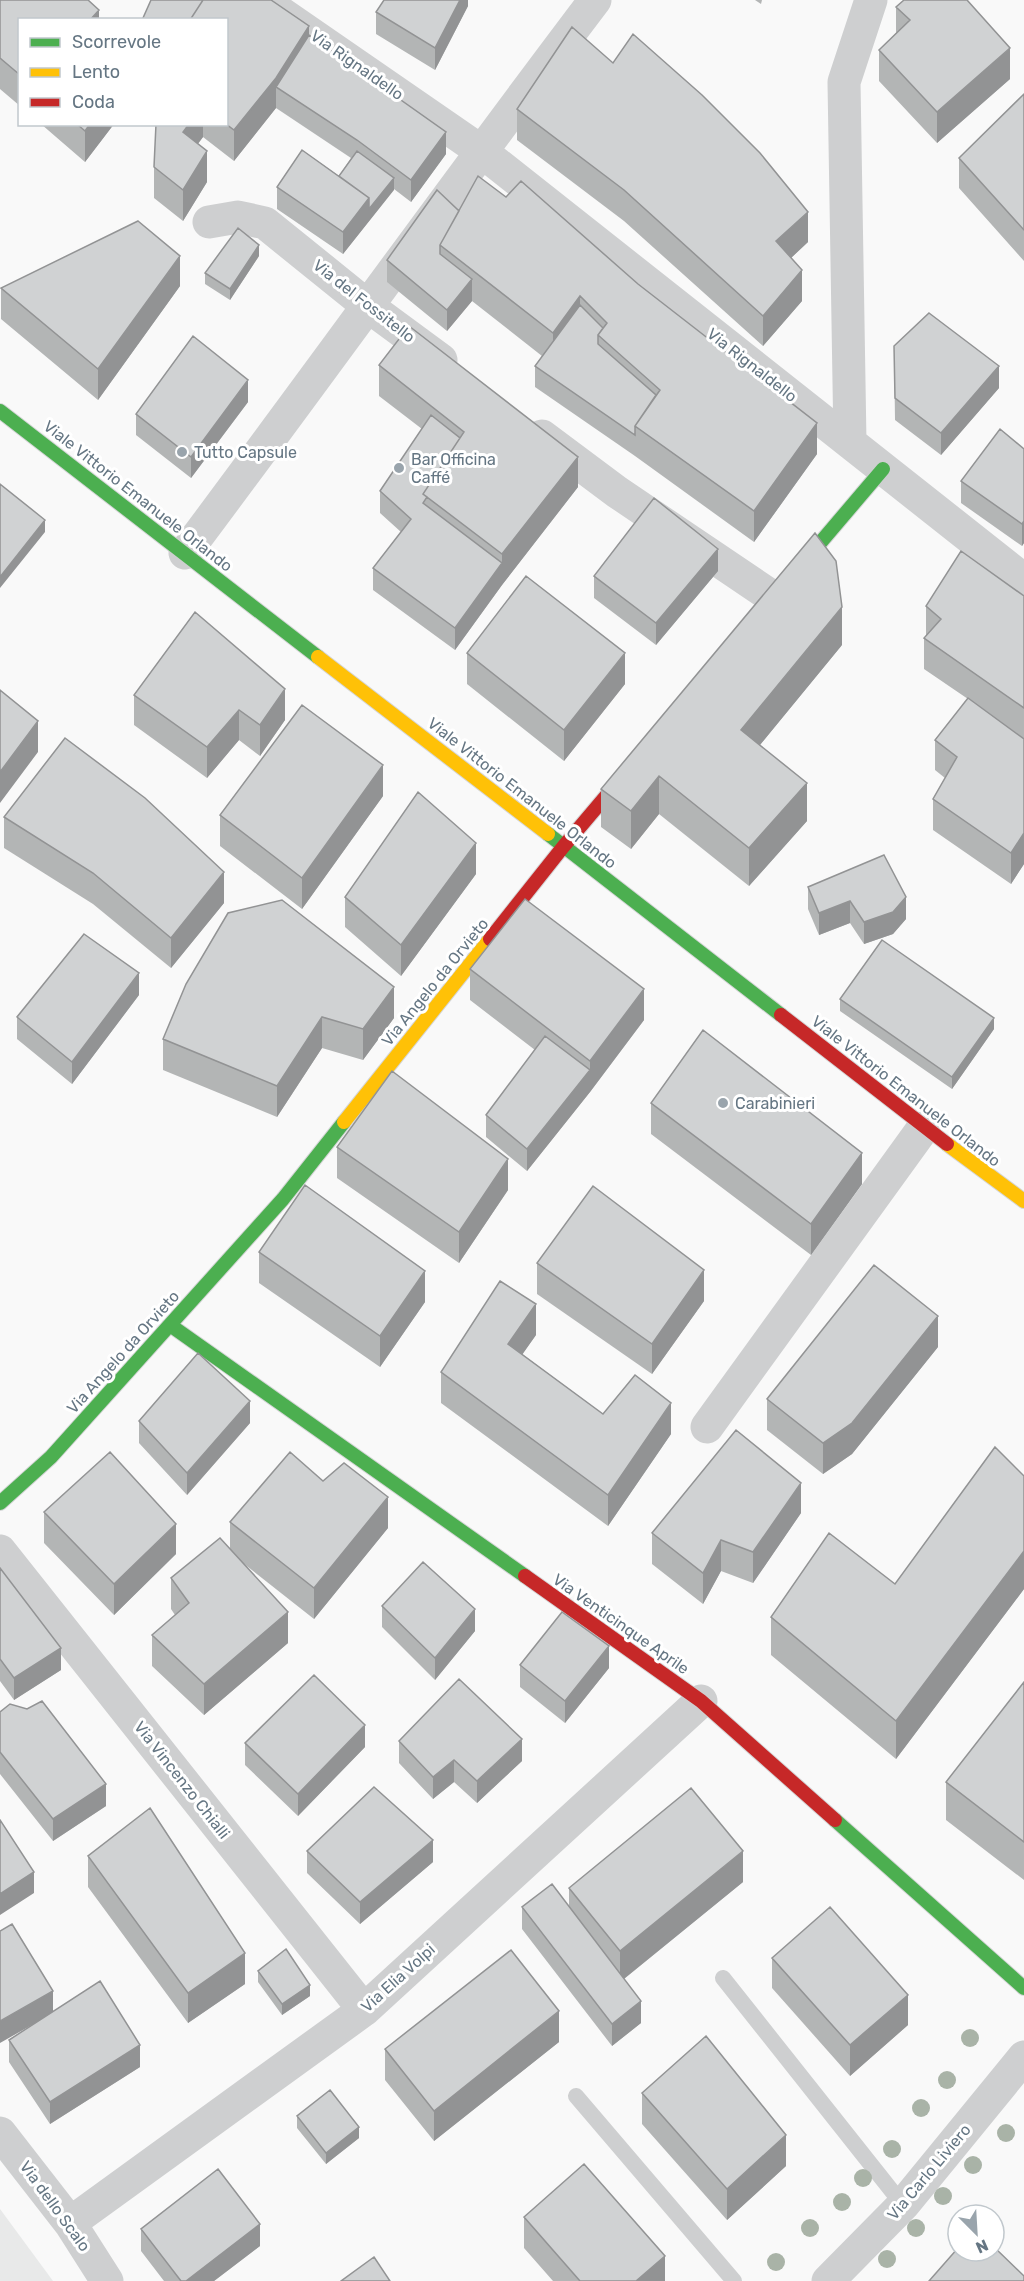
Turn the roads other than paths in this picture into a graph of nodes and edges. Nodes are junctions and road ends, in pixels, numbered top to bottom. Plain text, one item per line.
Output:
1 (262, 0) edge
2 (595, 0) edge
3 (871, 0) edge
4 (480, 151) junction
5 (209, 222) dead end
6 (369, 307) junction
7 (465, 378) edge
8 (0, 411) edge
9 (522, 421) edge
10 (850, 442) junction
11 (883, 469) junction
12 (185, 553) junction
13 (1024, 580) edge
14 (770, 603) joint
15 (639, 758) edge
16 (564, 847) junction
17 (924, 1127) junction
18 (1024, 1201) edge
19 (170, 1325) junction
20 (707, 1427) dead end
21 (0, 1503) edge
22 (0, 1551) edge
23 (701, 1701) junction
24 (723, 1978) dead end
25 (1024, 1988) edge
26 (364, 2010) junction
27 (1024, 2057) edge
28 (576, 2096) dead end
29 (0, 2133) edge
30 (903, 2205) junction
31 (70, 2223) junction
32 (107, 2281) edge
33 (734, 2281) edge
34 (828, 2281) edge

1 - 4 street, Via Rignaldello
2 - 4 street
3 - 10 street
4 - 6 street
4 - 10 street, Via Rignaldello
5 - 6 street, Via del Fossitello
6 - 7 street, Via del Fossitello
6 - 12 street
8 - 12 street, Viale Vittorio Emanuele Orlando
9 - 14 street
10 - 11 street, Via Rignaldello
11 - 13 street, Via Rignaldello
11 - 14 street
12 - 16 street, Viale Vittorio Emanuele Orlando
15 - 16 street, Via Angelo da Orvieto
16 - 17 street, Viale Vittorio Emanuele Orlando
16 - 19 street, Via Angelo da Orvieto
17 - 18 street, Viale Vittorio Emanuele Orlando
17 - 20 street
19 - 21 street, Via Angelo da Orvieto
19 - 23 street, Via Venticinque Aprile
22 - 26 street, Via Vincenzo Chialli
23 - 25 street, Via Venticinque Aprile
23 - 26 street, Via Elia Volpi
24 - 30 lane
26 - 31 street, Via Elia Volpi
27 - 30 street, Via Carlo Liviero
28 - 33 lane
29 - 31 street, Via dello Scalo
30 - 34 street, Via Carlo Liviero
31 - 32 street, Via dello Scalo

